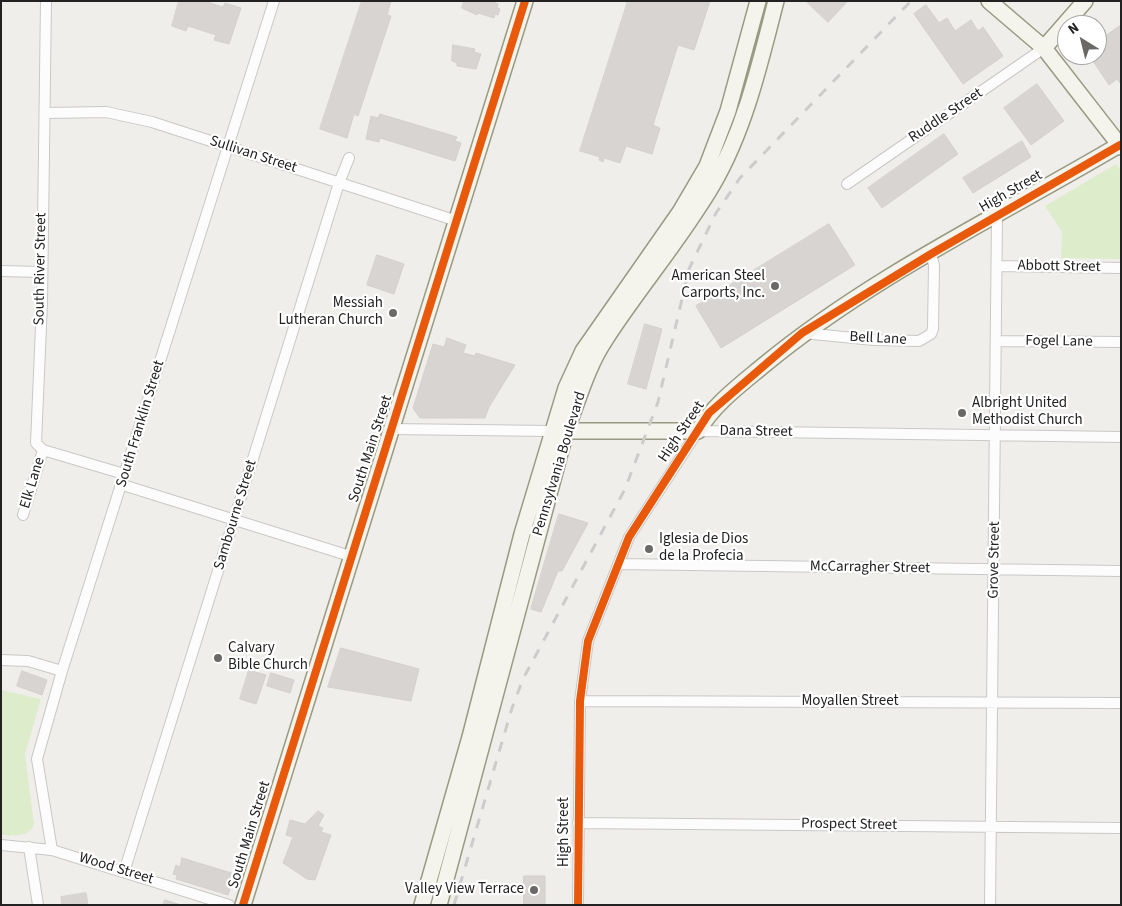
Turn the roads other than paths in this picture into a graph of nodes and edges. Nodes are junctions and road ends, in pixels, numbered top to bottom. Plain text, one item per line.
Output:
1 (46, 1) edge
2 (274, 1) edge
3 (525, 1) edge
4 (758, 1) edge
5 (776, 1) edge
6 (989, 1) edge
7 (1085, 1) edge
8 (1044, 48) junction
9 (45, 113) junction
10 (1120, 145) edge
11 (228, 148) junction
12 (349, 158) dead end
13 (339, 183) junction
14 (847, 184) dead end
15 (997, 216) junction
16 (457, 220) junction
17 (931, 254) junction
18 (997, 266) junction
19 (1121, 268) edge
20 (1, 271) edge
21 (42, 272) junction
22 (802, 333) junction
23 (997, 341) junction
24 (1121, 342) edge
25 (392, 429) junction
26 (559, 431) junction
27 (698, 431) junction
28 (996, 436) junction
29 (1121, 437) edge
30 (43, 450) junction
31 (124, 479) junction
32 (23, 515) dead end
33 (235, 520) junction
34 (350, 556) junction
35 (618, 564) junction
36 (994, 570) junction
37 (1121, 571) edge
38 (1, 660) edge
39 (62, 671) junction
40 (580, 701) junction
41 (992, 702) junction
42 (1121, 703) edge
43 (578, 823) junction
44 (990, 827) junction
45 (1121, 828) edge
46 (1, 845) edge
47 (29, 847) junction
48 (52, 850) junction
49 (124, 872) junction
50 (38, 905) edge
51 (229, 905) edge
52 (243, 905) edge
53 (422, 905) edge
54 (439, 905) edge
55 (578, 905) edge
56 (990, 905) edge

1 - 9 street, South River Street
2 - 11 street, South Franklin Street
3 - 16 main road, South Main Street
4 - 26 main road, Pennsylvania Boulevard
5 - 26 main road, Pennsylvania Boulevard
6 - 8 main road
7 - 8 main road
8 - 10 main road
8 - 14 street, Ruddle Street
9 - 11 street, Sullivan Street
9 - 21 street, South River Street
10 - 15 main road, High Street
11 - 13 street, Sullivan Street
11 - 31 street, South Franklin Street
12 - 13 street, Sambourne Street
13 - 16 street, Sullivan Street
13 - 33 street, Sambourne Street
15 - 17 main road, High Street
15 - 18 street, Grove Street
16 - 25 main road, South Main Street
17 - 22 main road, High Street
17 - 22 street, Bell Lane
18 - 19 street, Abbott Street
18 - 23 street, Grove Street
20 - 21 street
21 - 30 street, South River Street
22 - 27 main road, High Street
23 - 24 street, Fogel Lane
23 - 28 street, Grove Street
25 - 26 street, Dana Street
25 - 34 main road, South Main Street
26 - 27 main road, Dana Street
26 - 53 main road, Pennsylvania Boulevard
26 - 54 main road, Pennsylvania Boulevard
27 - 28 street, Dana Street
27 - 35 street, High Street
28 - 29 street, Dana Street
28 - 36 street, Grove Street
30 - 31 street
30 - 32 street, Elk Lane
31 - 33 street
31 - 39 street, South Franklin Street
33 - 34 street
33 - 49 street, Sambourne Street
34 - 52 main road, South Main Street
35 - 36 street, McCarragher Street
35 - 40 street, High Street
36 - 37 street, McCarragher Street
36 - 41 street, Grove Street
38 - 39 street
39 - 48 street, South Franklin Street
40 - 41 street, Moyallen Street
40 - 43 street, High Street
41 - 42 street, Moyallen Street
41 - 44 street, Grove Street
43 - 44 street, Prospect Street
43 - 55 street, High Street
44 - 45 street, Prospect Street
44 - 56 street, Grove Street
46 - 47 street, Wood Street
47 - 48 street, Wood Street
47 - 50 street
48 - 49 street, Wood Street
49 - 51 street, Wood Street

